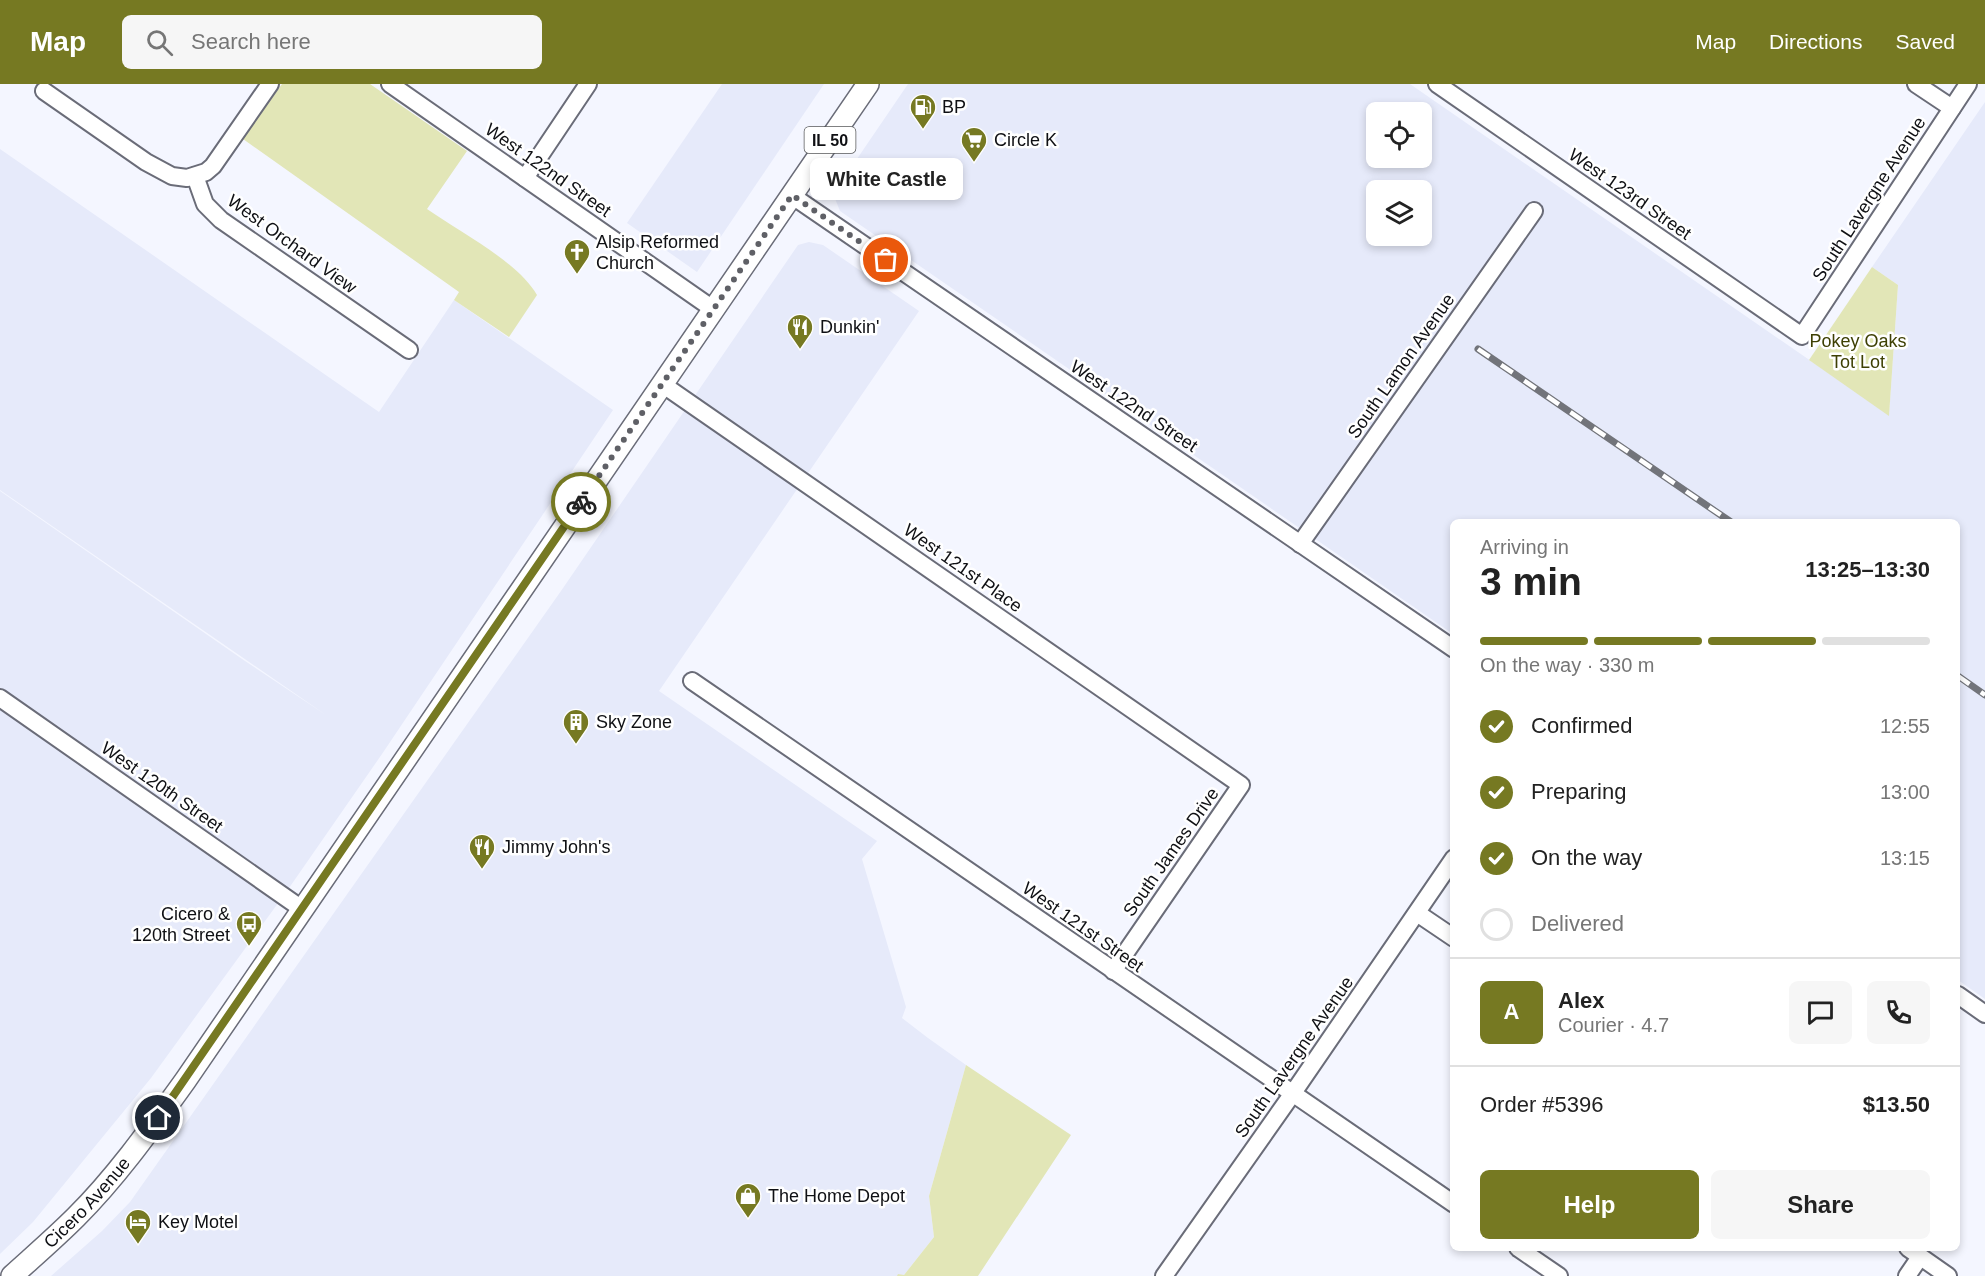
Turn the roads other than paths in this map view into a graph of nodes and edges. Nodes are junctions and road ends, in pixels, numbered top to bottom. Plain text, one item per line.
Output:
1 (270, 84) edge
2 (390, 84) edge
3 (588, 84) edge
4 (868, 84) edge
5 (1437, 84) edge
6 (1916, 84) edge
7 (1968, 84) edge
8 (44, 92) dead end
9 (1952, 108) junction
10 (195, 176) junction
11 (525, 178) junction
12 (792, 195) junction
13 (1534, 211) dead end
14 (714, 309) junction
15 (1802, 336) joint
16 (409, 350) dead end
17 (662, 384) junction
18 (1300, 544) junction
19 (1450, 646) edge
20 (692, 681) dead end
21 (0, 698) edge
22 (1241, 784) joint
23 (1450, 864) edge
24 (302, 909) junction
25 (1416, 913) junction
26 (1450, 935) edge
27 (1113, 971) junction
28 (1960, 996) edge
29 (1985, 1014) edge
30 (1293, 1094) junction
31 (1450, 1201) edge
32 (1522, 1251) edge
33 (1914, 1252) edge
34 (12, 1276) edge
35 (1164, 1276) edge
36 (1559, 1276) edge
37 (1907, 1276) edge
38 (1948, 1276) edge

1 - 10 street
2 - 11 street, West 122nd Street
3 - 11 street
4 - 12 main road, Cicero Avenue / IL 50
5 - 15 street, West 123rd Street
6 - 9 street
7 - 9 street, South Lavergne Avenue
8 - 10 street
9 - 15 street, South Lavergne Avenue
10 - 16 street, West Orchard View
11 - 14 street, West 122nd Street
12 - 14 main road, Cicero Avenue / IL 50
12 - 18 street, West 122nd Street
13 - 18 street, South Lamon Avenue
14 - 17 main road, Cicero Avenue / IL 50
17 - 22 street, West 121st Place
17 - 24 main road, Cicero Avenue / IL 50
18 - 19 street, West 122nd Street
20 - 27 street, West 121st Street
21 - 24 street, West 120th Street
22 - 27 street, South James Drive
23 - 25 street, South Lavergne Avenue
24 - 34 main road, Cicero Avenue / IL 50
25 - 26 street
25 - 30 street, South Lavergne Avenue
27 - 30 street, West 121st Street
28 - 29 street
30 - 31 street, West 121st Street
30 - 35 street, South Lavergne Avenue
32 - 36 street
33 - 37 street
33 - 38 street

